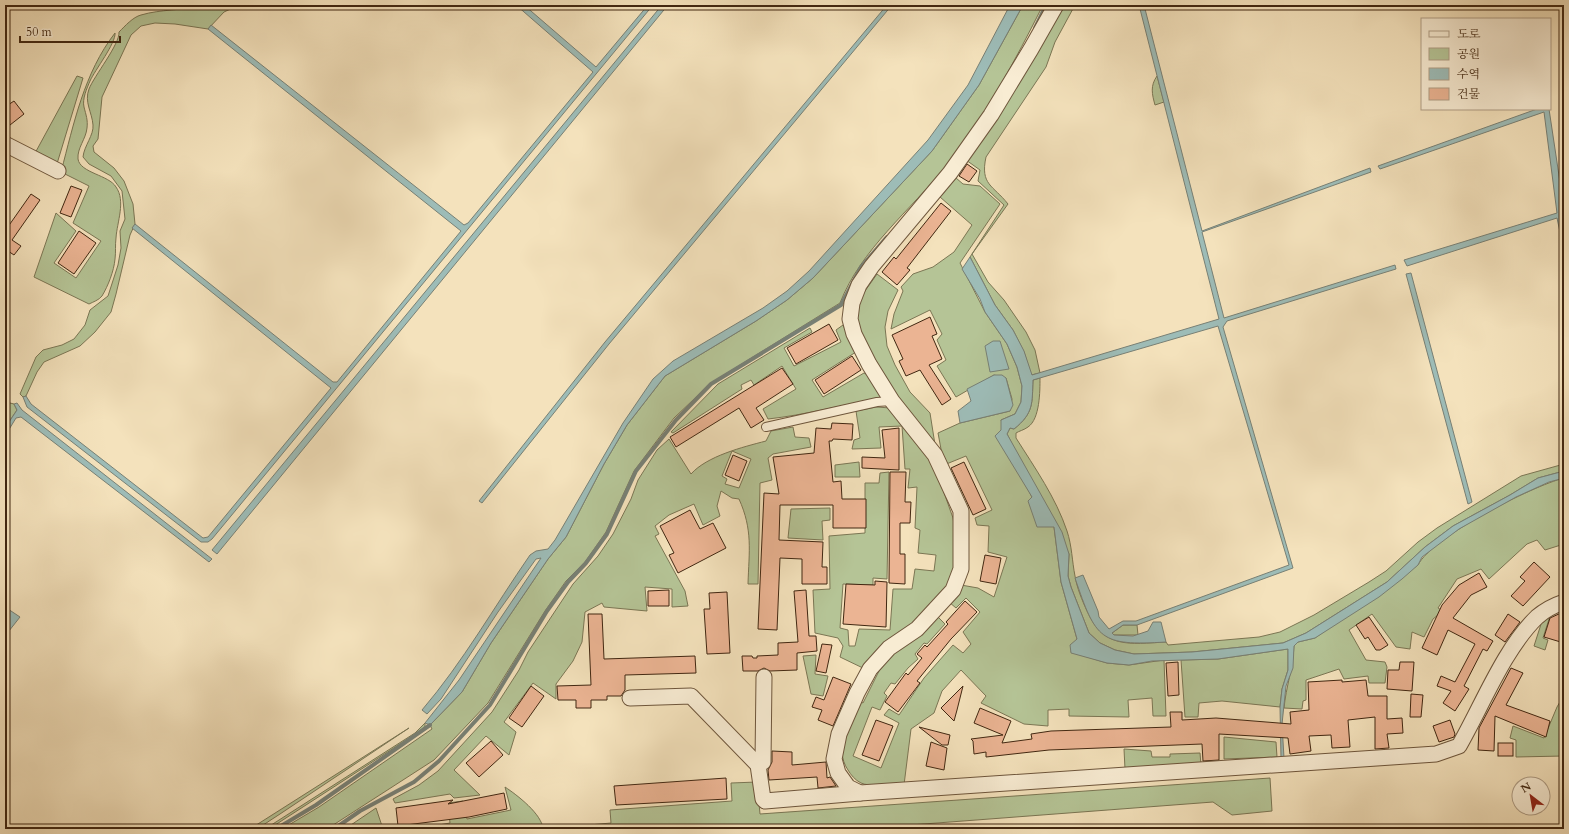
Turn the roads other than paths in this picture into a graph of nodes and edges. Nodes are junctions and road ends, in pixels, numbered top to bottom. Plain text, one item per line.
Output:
1 (1056, 5) edge
2 (5, 144) edge
3 (58, 171) dead end
4 (892, 401) junction
5 (766, 427) dead end
6 (1564, 602) edge
7 (764, 677) dead end
8 (630, 698) dead end
9 (758, 765) junction
10 (860, 793) junction

1 - 4 street
2 - 3 street
4 - 5 lane
4 - 10 street
6 - 10 street
7 - 9 street
8 - 9 street
9 - 10 street

